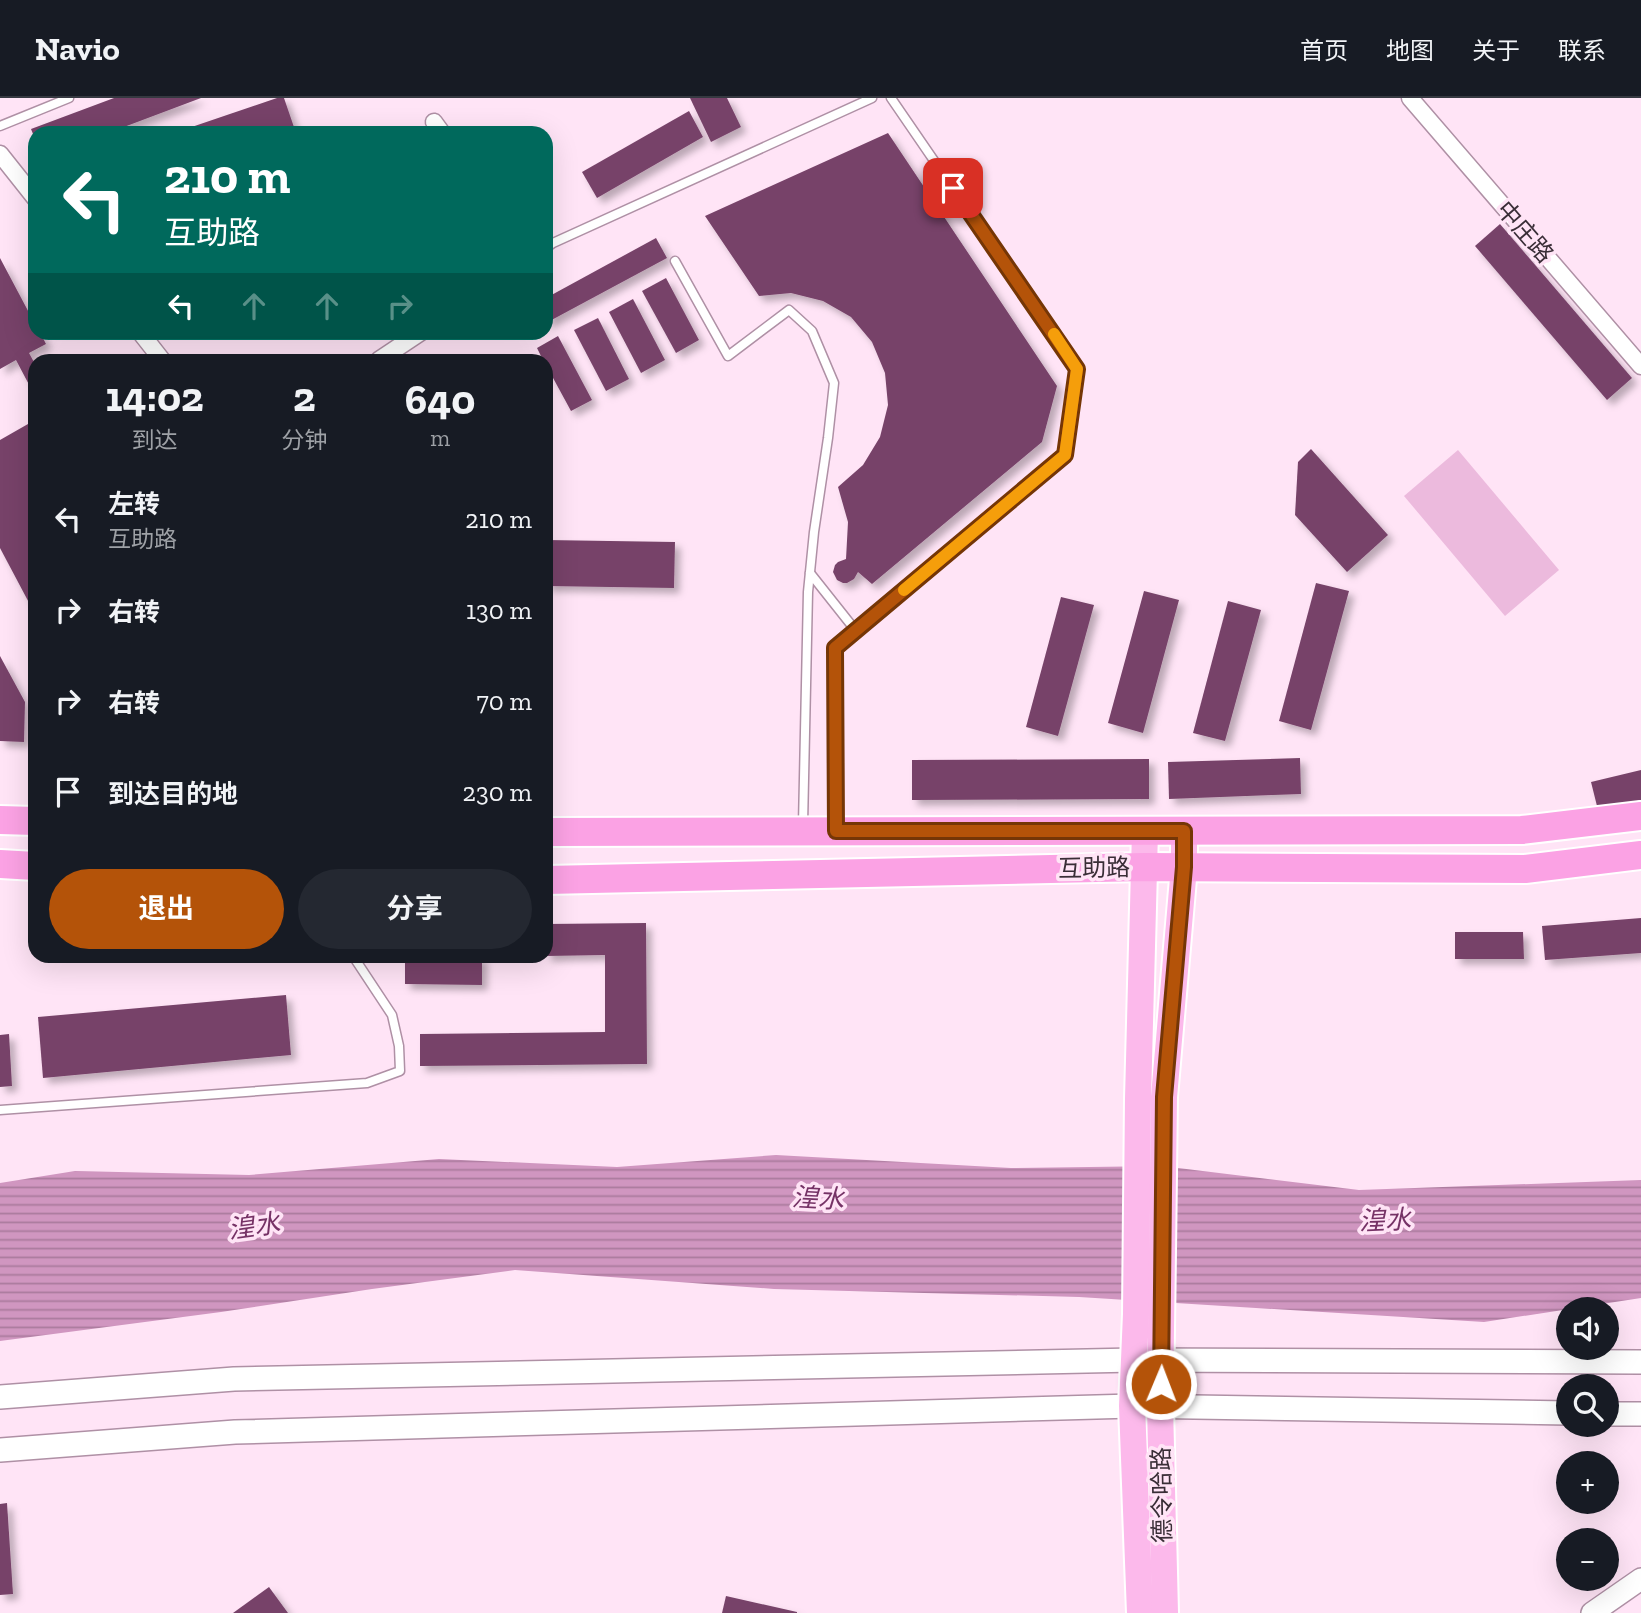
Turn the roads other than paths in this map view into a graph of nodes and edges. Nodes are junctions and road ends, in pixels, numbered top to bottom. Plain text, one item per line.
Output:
1 (69, 98) edge
2 (872, 98) edge
3 (891, 98) edge
4 (1410, 98) edge
5 (0, 126) edge
6 (0, 154) edge
7 (28, 189) edge
8 (553, 243) edge
9 (675, 261) dead end
10 (146, 340) edge
11 (409, 340) edge
12 (157, 354) edge
13 (388, 354) edge
14 (1641, 366) edge
15 (810, 573) junction
16 (856, 631) junction
17 (1641, 816) edge
18 (0, 820) edge
19 (28, 821) edge
20 (803, 831) junction
21 (836, 831) junction
22 (1145, 831) junction
23 (1184, 831) junction
24 (553, 832) edge
25 (1641, 855) edge
26 (0, 864) edge
27 (28, 866) edge
28 (1144, 867) junction
29 (1184, 867) junction
30 (553, 879) edge
31 (358, 963) edge
32 (0, 1110) edge
33 (1148, 1315) junction
34 (1134, 1360) junction
35 (1162, 1361) junction
36 (1641, 1362) edge
37 (0, 1397) edge
38 (1132, 1406) junction
39 (1160, 1406) junction
40 (1556, 1413) edge
41 (1619, 1414) edge
42 (1641, 1414) edge
43 (0, 1450) edge
44 (1641, 1579) edge
45 (1140, 1613) edge
46 (1165, 1613) edge
47 (1592, 1613) edge

1 - 5 lane
2 - 8 lane
3 - 16 lane
4 - 14 street, 中庄路
6 - 7 street
9 - 15 lane
10 - 12 street
11 - 13 street
15 - 16 lane
15 - 20 lane
16 - 21 lane
17 - 23 highway, 互助路
18 - 19 highway
20 - 21 highway, 互助路
20 - 24 highway, 互助路
21 - 22 highway, 互助路
22 - 23 highway, 互助路
22 - 28 main road, 德令哈路
23 - 29 main road, 德令哈路
25 - 29 highway, 互助路
26 - 27 highway
28 - 29 highway, 互助路
28 - 30 highway, 互助路
28 - 33 main road, 德令哈路
29 - 33 main road, 德令哈路
31 - 32 lane
33 - 34 main road, 德令哈路
33 - 35 main road, 德令哈路
34 - 35 main road
34 - 37 main road
34 - 38 main road, 德令哈路
35 - 36 main road
35 - 39 main road, 德令哈路
38 - 39 main road
38 - 43 main road
38 - 45 main road, 德令哈路
39 - 40 main road
39 - 46 main road, 德令哈路
41 - 42 main road
44 - 47 street

